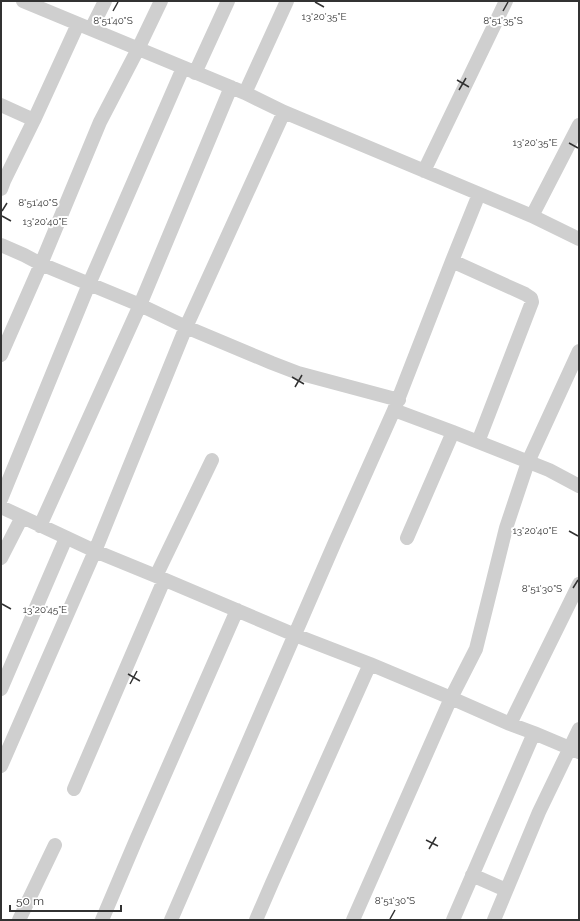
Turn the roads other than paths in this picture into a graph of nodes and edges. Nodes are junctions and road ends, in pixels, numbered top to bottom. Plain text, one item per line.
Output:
1 (23, 1) edge
2 (105, 1) edge
3 (161, 1) edge
4 (228, 1) edge
5 (287, 1) edge
6 (506, 1) edge
7 (45, 5) edge
8 (78, 24) junction
9 (91, 29) junction
10 (138, 49) junction
11 (189, 70) junction
12 (231, 87) junction
13 (245, 93) junction
14 (1, 105) edge
15 (284, 112) junction
16 (34, 120) junction
17 (579, 125) edge
18 (424, 171) junction
19 (2, 183) edge
20 (479, 194) junction
21 (532, 216) junction
22 (579, 239) edge
23 (1, 245) edge
24 (452, 261) junction
25 (41, 264) junction
26 (89, 284) junction
27 (140, 305) junction
28 (186, 327) junction
29 (579, 351) edge
30 (1, 355) edge
31 (396, 405) junction
32 (453, 432) junction
33 (478, 442) junction
34 (212, 460) dead end
35 (528, 462) junction
36 (579, 486) edge
37 (1, 498) edge
38 (1, 507) edge
39 (22, 516) junction
40 (40, 526) junction
41 (66, 538) junction
42 (407, 538) dead end
43 (95, 551) junction
44 (1, 558) edge
45 (160, 578) junction
46 (579, 584) edge
47 (237, 610) junction
48 (295, 635) junction
49 (370, 664) junction
50 (1, 689) edge
51 (451, 698) junction
52 (510, 724) junction
53 (579, 729) edge
54 (534, 733) junction
55 (574, 750) edge
56 (1, 766) edge
57 (74, 788) dead end
58 (55, 845) dead end
59 (472, 875) junction
60 (506, 890) junction
61 (19, 920) edge
62 (102, 920) edge
63 (171, 920) edge
64 (256, 920) edge
65 (353, 920) edge
66 (453, 920) edge
67 (494, 920) edge

1 - 7 street
2 - 9 street
3 - 10 street
4 - 11 street
5 - 13 street
6 - 18 street
7 - 8 street
8 - 9 street
8 - 16 street
9 - 10 street
10 - 11 street
10 - 25 street
11 - 12 street
11 - 26 street
12 - 13 street
12 - 27 street
13 - 15 street
14 - 16 street
15 - 18 street
15 - 28 street
16 - 19 street
17 - 21 street
18 - 20 street
20 - 21 street
20 - 24 street
21 - 22 street
23 - 25 street
24 - 31 street
24 - 33 street
25 - 26 street
25 - 30 street
26 - 27 street
26 - 37 street
27 - 28 street
27 - 40 street
28 - 31 street
28 - 43 street
29 - 35 street
31 - 32 street
31 - 48 street
32 - 33 street
32 - 42 street
33 - 35 street
34 - 45 street
35 - 36 street
35 - 51 street
38 - 39 street
39 - 40 street
39 - 44 street
40 - 41 street
41 - 43 street
41 - 50 street
43 - 45 street
43 - 56 street
45 - 47 street
45 - 57 street
46 - 52 street
47 - 48 street
47 - 62 street
48 - 49 street
48 - 63 street
49 - 51 street
49 - 64 street
51 - 52 street
51 - 65 street
52 - 54 street
53 - 55 street
54 - 55 street
54 - 59 street
55 - 60 street
58 - 61 street
59 - 60 street
59 - 66 street
60 - 67 street

